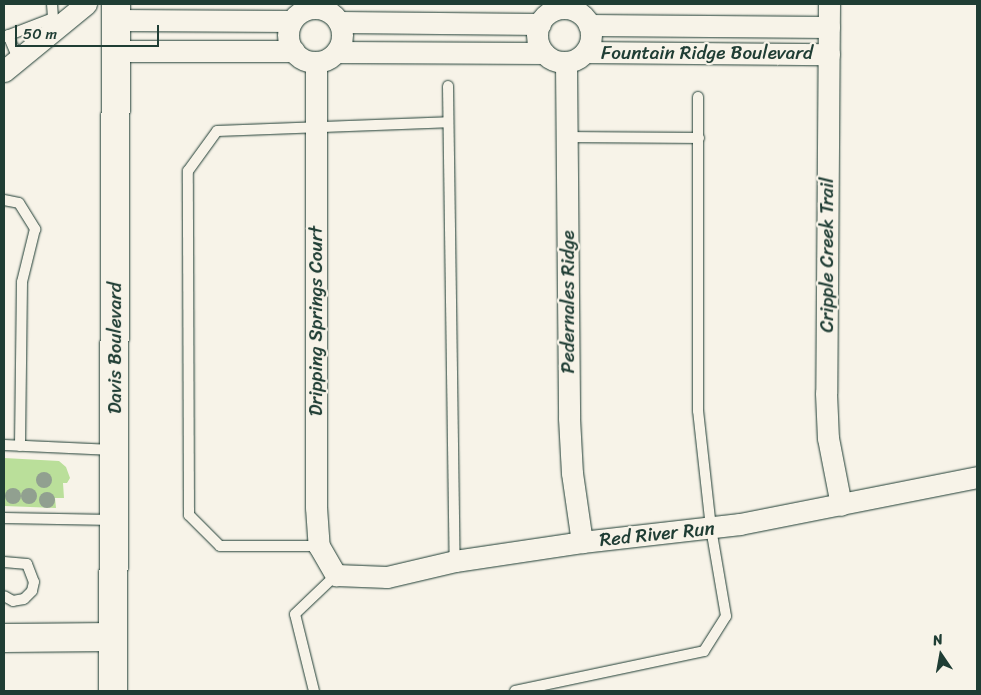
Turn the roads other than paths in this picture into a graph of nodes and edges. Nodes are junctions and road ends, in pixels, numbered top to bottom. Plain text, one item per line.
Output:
1 (52, 4) edge
2 (86, 4) edge
3 (829, 4) edge
4 (316, 6) edge
5 (566, 6) edge
6 (116, 12) edge
7 (292, 22) junction
8 (339, 22) junction
9 (540, 24) junction
10 (589, 25) junction
11 (829, 27) junction
12 (6, 36) edge
13 (116, 51) junction
14 (294, 52) junction
15 (336, 52) junction
16 (544, 53) junction
17 (829, 54) junction
18 (575, 57) junction
19 (316, 62) junction
20 (11, 65) edge
21 (448, 86) dead end
22 (698, 97) dead end
23 (448, 122) junction
24 (314, 130) junction
25 (567, 137) junction
26 (698, 138) junction
27 (4, 200) edge
28 (4, 445) edge
29 (20, 446) junction
30 (114, 450) junction
31 (977, 477) edge
32 (841, 505) junction
33 (4, 518) edge
34 (113, 520) junction
35 (711, 528) junction
36 (582, 542) junction
37 (319, 546) junction
38 (455, 561) junction
39 (4, 562) edge
40 (336, 575) junction
41 (7, 599) edge
42 (113, 637) junction
43 (4, 638) edge
44 (113, 691) edge
45 (314, 691) edge
46 (515, 691) edge

1 - 12 lane
2 - 20 street
3 - 11 street, Cripple Creek Trail
4 - 7 street
4 - 8 street
5 - 9 street, Fountain Ridge Boulevard
5 - 10 street, Fountain Ridge Boulevard
6 - 7 street
6 - 13 main road, Davis Boulevard
7 - 14 street
8 - 9 street
8 - 15 street
9 - 16 street
10 - 11 street, Fountain Ridge Boulevard
10 - 18 street, Fountain Ridge Boulevard
11 - 17 street, Cripple Creek Trail
12 - 20 lane
13 - 14 street
13 - 30 main road, Davis Boulevard
14 - 19 street
15 - 16 street, Fountain Ridge Boulevard
15 - 19 street, Fountain Ridge Boulevard
16 - 18 street, Fountain Ridge Boulevard
17 - 18 street, Fountain Ridge Boulevard
17 - 32 street, Cripple Creek Trail
18 - 25 street, Pedernales Ridge
19 - 24 street, Dripping Springs Court
21 - 23 lane
22 - 26 lane
23 - 24 lane
23 - 38 lane
24 - 37 street, Dripping Springs Court
24 - 37 lane
25 - 26 lane
25 - 36 street, Pedernales Ridge
26 - 35 lane
27 - 29 lane
28 - 29 lane
29 - 30 lane
30 - 34 main road, Davis Boulevard
31 - 32 street, Red River Run
32 - 35 street, Red River Run
33 - 34 lane
34 - 42 main road, Davis Boulevard
35 - 36 street, Red River Run
35 - 46 lane
36 - 38 street, Red River Run
37 - 40 street, Dripping Springs Court
38 - 40 street, Red River Run
39 - 41 lane
40 - 45 lane
42 - 43 main road
42 - 44 main road, Davis Boulevard

